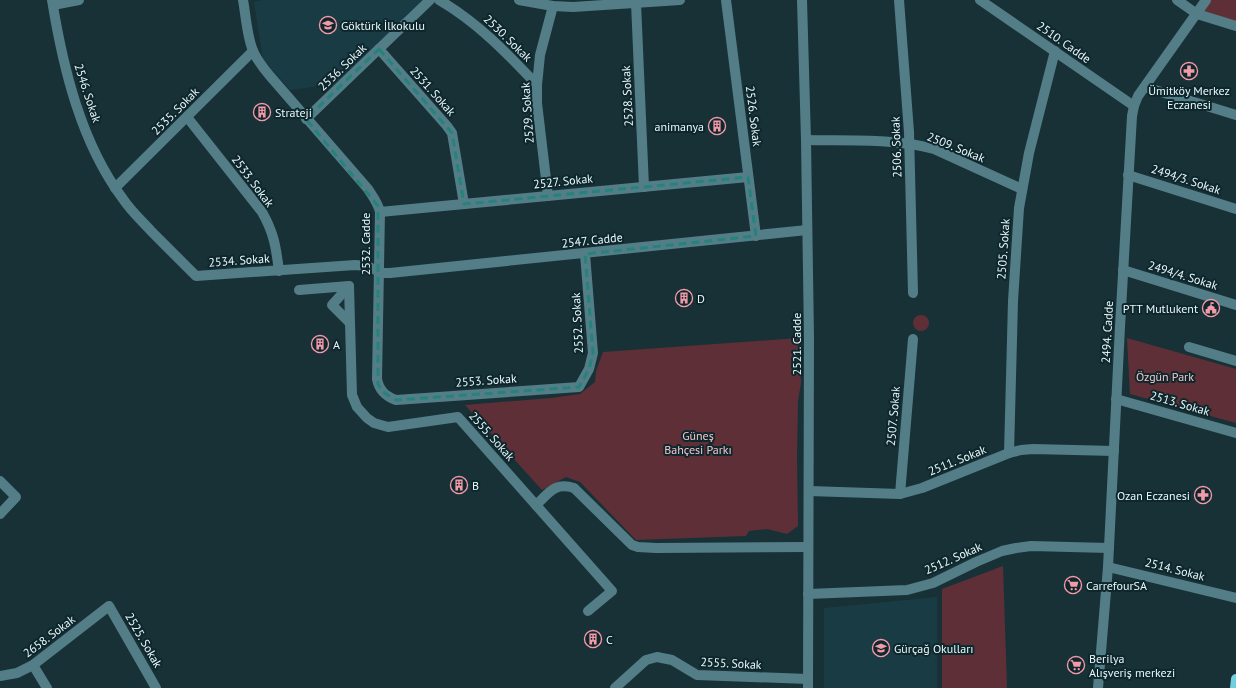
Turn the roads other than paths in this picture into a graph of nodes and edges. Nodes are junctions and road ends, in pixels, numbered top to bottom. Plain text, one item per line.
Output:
1 (79, 0) edge
2 (243, 0) edge
3 (430, 0) edge
4 (439, 0) edge
5 (519, 0) edge
6 (680, 0) edge
7 (726, 0) edge
8 (802, 0) edge
9 (899, 0) edge
10 (980, 0) edge
11 (1177, 0) edge
12 (1206, 0) edge
13 (52, 2) edge
14 (636, 3) junction
15 (571, 4) edge
16 (552, 6) junction
17 (1197, 14) junction
18 (1236, 26) edge
19 (379, 49) junction
20 (253, 51) junction
21 (1055, 51) junction
22 (537, 85) junction
23 (1145, 87) junction
24 (1134, 106) junction
25 (1236, 115) edge
26 (187, 117) junction
27 (306, 119) junction
28 (806, 140) junction
29 (909, 144) junction
30 (1128, 175) junction
31 (748, 176) junction
32 (644, 187) junction
33 (115, 188) junction
34 (1022, 189) junction
35 (548, 196) junction
36 (464, 204) junction
37 (1236, 209) edge
38 (380, 212) junction
39 (808, 230) junction
40 (756, 236) junction
41 (585, 254) junction
42 (1123, 270) junction
43 (279, 271) junction
44 (379, 271) junction
45 (349, 286) junction
46 (299, 290) dead end
47 (914, 292) dead end
48 (1236, 305) edge
49 (350, 323) junction
50 (913, 339) dead end
51 (1189, 347) dead end
52 (1236, 361) edge
53 (579, 387) joint
54 (1116, 399) junction
55 (396, 400) joint
56 (1236, 432) edge
57 (1114, 451) junction
58 (1009, 453) junction
59 (0, 481) edge
60 (809, 491) junction
61 (900, 494) junction
62 (536, 505) junction
63 (0, 514) edge
64 (808, 546) junction
65 (1109, 548) junction
66 (1108, 566) junction
67 (808, 594) junction
68 (1236, 598) edge
69 (110, 606) joint
70 (588, 611) dead end
71 (33, 666) junction
72 (0, 676) edge
73 (1236, 679) edge
74 (808, 684) edge
75 (47, 688) edge
76 (156, 688) edge
77 (615, 688) edge
78 (1098, 688) edge
79 (1235, 688) edge

1 - 13 street
2 - 20 street, 2532. Cadde
3 - 19 street, 2536. Sokak
4 - 22 street, 2530. Sokak
5 - 16 street
6 - 14 street
7 - 31 street, 2526. Sokak
8 - 28 street, 2521. Cadde
9 - 29 street, 2506. Sokak
10 - 21 street, 2510. Cadde
11 - 17 street
12 - 17 street, 2494. Cadde
13 - 33 street, 2546. Sokak
14 - 15 street
14 - 32 street, 2528. Sokak
15 - 16 street
16 - 22 street, 2529. Sokak
17 - 18 street
17 - 23 street, 2494. Cadde
19 - 27 street, 2536. Sokak
19 - 36 street, 2531. Sokak
20 - 26 street, 2535. Sokak
20 - 27 street, 2532. Cadde
21 - 24 street, 2510. Cadde
21 - 34 street, 2505. Sokak
22 - 35 street, 2529. Sokak
23 - 24 street, 2494. Cadde
23 - 25 street
24 - 30 street, 2494. Cadde
26 - 33 street, 2535. Sokak
26 - 43 street, 2533. Sokak
27 - 38 street, 2532. Cadde
28 - 29 street, 2509. Sokak
28 - 39 street, 2521. Cadde
29 - 34 street, 2509. Sokak
29 - 47 street, 2506. Sokak
30 - 37 street, 2494/3. Sokak
30 - 42 street, 2494. Cadde
31 - 32 street, 2527. Sokak
31 - 40 street, 2526. Sokak
32 - 35 street, 2527. Sokak
33 - 43 street, 2534. Sokak
34 - 58 street, 2505. Sokak
35 - 36 street, 2527. Sokak
36 - 38 street, 2527. Sokak
38 - 44 street, 2532. Cadde
39 - 40 street, 2547. Cadde
39 - 60 street, 2521. Cadde
40 - 41 street, 2547. Cadde
41 - 44 street, 2547. Cadde
41 - 53 street, 2552. Sokak
42 - 48 street, 2494/4. Sokak
42 - 54 street, 2494. Cadde
43 - 44 street, 2534. Sokak
44 - 55 street, 2532. Cadde
45 - 46 street
45 - 49 street, 2555. Sokak
45 - 49 street
49 - 62 street, 2555. Sokak
50 - 61 street, 2507. Sokak
51 - 52 street
53 - 55 street, 2553. Sokak
54 - 56 street, 2513. Sokak
54 - 57 street, 2494. Cadde
57 - 58 street, 2511. Sokak
57 - 65 street, 2494. Cadde
58 - 61 street, 2511. Sokak
59 - 63 street
60 - 61 street, 2511. Sokak
60 - 64 street, 2521. Cadde
62 - 64 street
62 - 70 street, 2555. Sokak
64 - 67 street, 2521. Cadde
65 - 66 street, 2494. Cadde
65 - 67 street, 2512. Sokak
66 - 68 street, 2514. Sokak
66 - 78 street, 2494. Cadde
67 - 74 street, 2521. Cadde
69 - 71 street, 2658. Sokak
69 - 76 street, 2525. Sokak
71 - 72 street, 2658. Sokak
71 - 75 street
73 - 79 main road
74 - 77 street, 2555. Sokak

